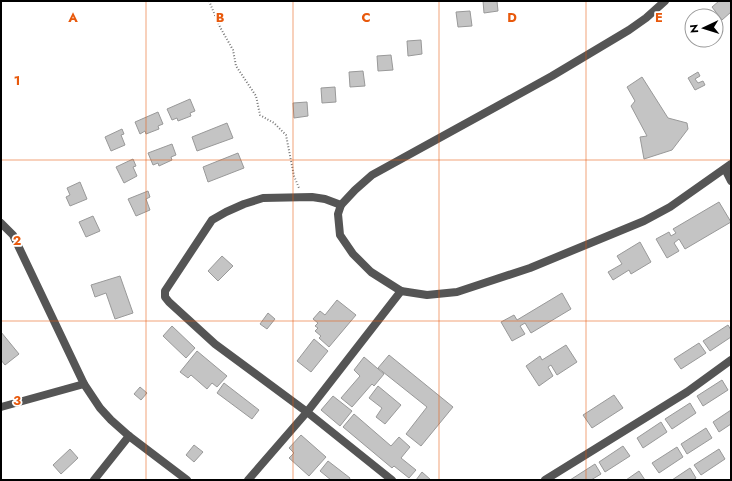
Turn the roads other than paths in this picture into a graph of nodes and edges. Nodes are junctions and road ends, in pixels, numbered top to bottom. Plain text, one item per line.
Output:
1 (665, 1) edge
2 (728, 166) edge
3 (731, 181) edge
4 (341, 205) junction
5 (1, 223) edge
6 (402, 291) junction
7 (731, 360) edge
8 (84, 384) junction
9 (1, 407) edge
10 (307, 412) junction
11 (129, 436) junction
12 (94, 480) edge
13 (187, 480) edge
14 (248, 480) edge
15 (392, 480) edge
16 (545, 480) edge

1 - 4 street
2 - 3 street
2 - 6 street
4 - 6 street
4 - 10 street
5 - 8 street
6 - 10 street
7 - 16 street
8 - 9 street
8 - 11 street
10 - 14 street
10 - 15 street
11 - 12 street
11 - 13 street

